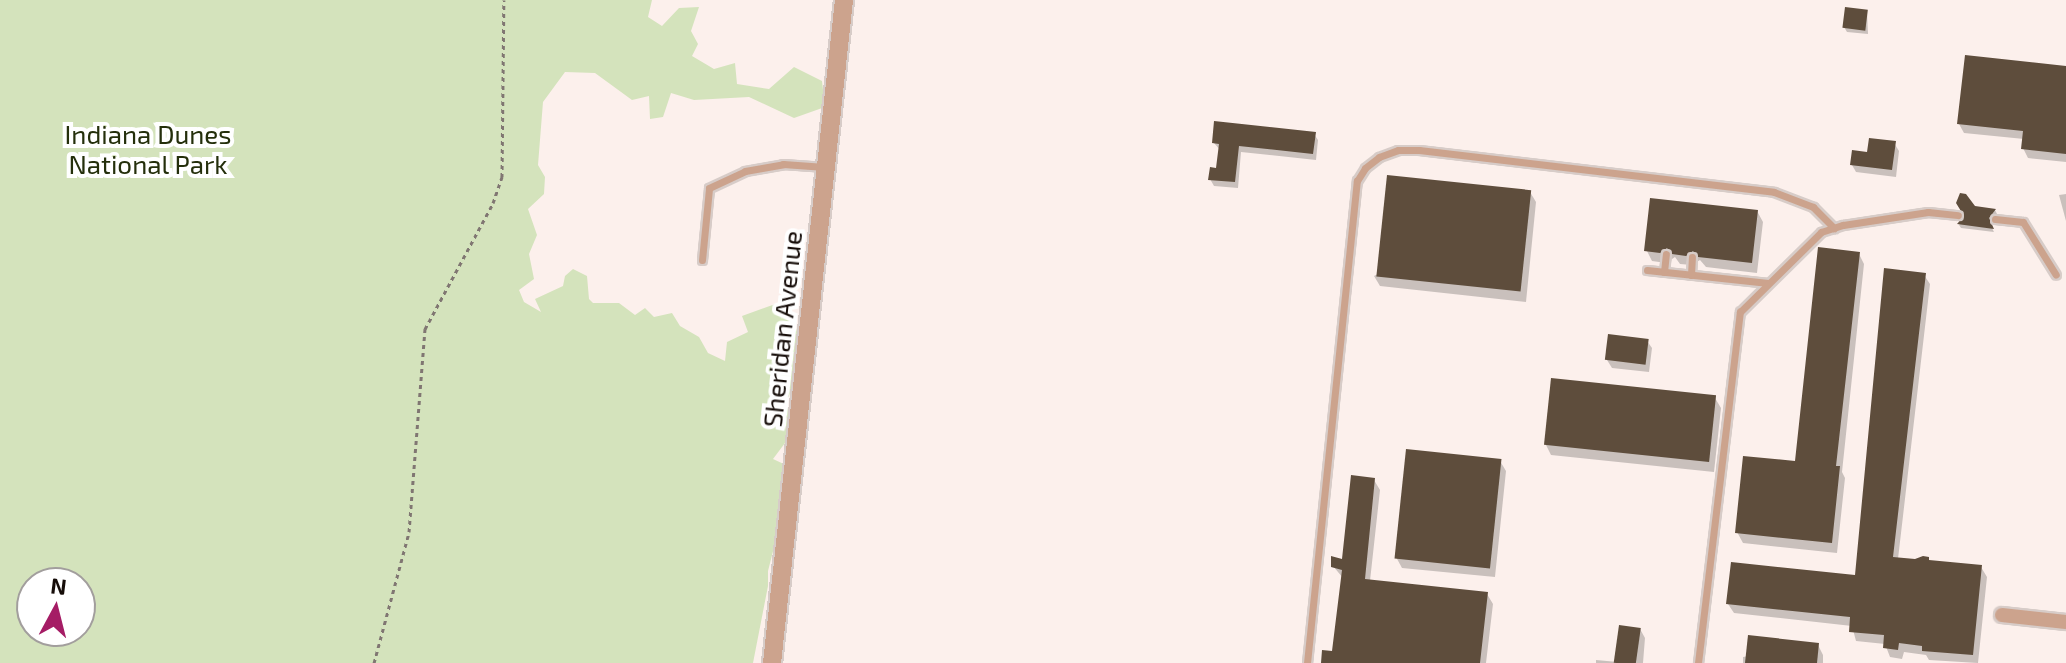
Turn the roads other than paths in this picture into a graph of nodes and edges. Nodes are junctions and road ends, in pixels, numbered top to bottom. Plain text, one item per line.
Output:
1 (844, 0) edge
2 (826, 167) junction
3 (1958, 215) dead end
4 (1995, 219) dead end
5 (1834, 228) junction
6 (1666, 254) dead end
7 (1692, 257) dead end
8 (702, 260) dead end
9 (1647, 270) dead end
10 (1664, 272) junction
11 (1691, 275) junction
12 (2056, 275) dead end
13 (1769, 283) junction
14 (2002, 615) dead end
15 (2066, 622) edge
16 (772, 663) edge
17 (1307, 663) edge
18 (1698, 663) edge

1 - 2 street, Sheridan Avenue
2 - 8 lane
2 - 16 street, Sheridan Avenue
3 - 5 lane
4 - 12 lane
5 - 13 lane
5 - 17 lane
6 - 10 lane
7 - 11 lane
9 - 10 lane
10 - 11 lane
11 - 13 lane
13 - 18 lane
14 - 15 street

